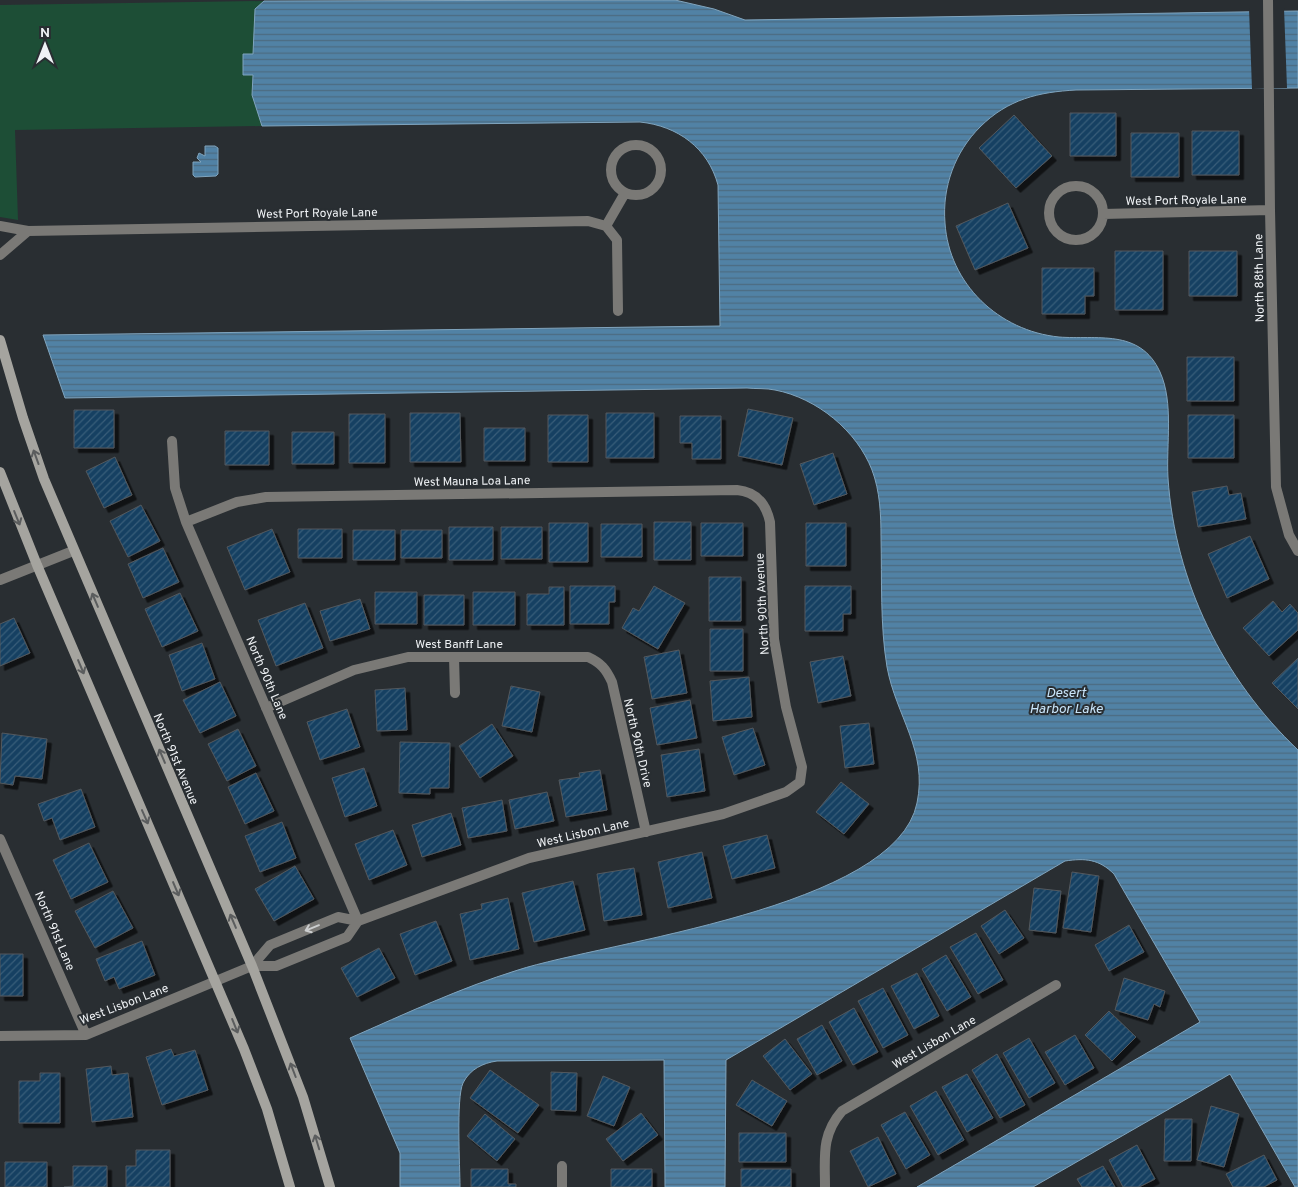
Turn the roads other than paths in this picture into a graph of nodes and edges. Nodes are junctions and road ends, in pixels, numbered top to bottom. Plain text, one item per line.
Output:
1 (1268, 3) edge
2 (625, 193) junction
3 (1270, 210) junction
4 (1103, 214) junction
5 (0, 226) edge
6 (606, 226) junction
7 (28, 231) junction
8 (0, 256) edge
9 (618, 311) dead end
10 (0, 340) edge
11 (172, 441) dead end
12 (0, 472) edge
13 (760, 500) joint
14 (186, 522) junction
15 (73, 551) junction
16 (1298, 551) edge
17 (37, 565) junction
18 (0, 580) edge
19 (454, 657) junction
20 (600, 663) joint
21 (455, 693) dead end
22 (266, 708) junction
23 (802, 767) joint
24 (646, 832) junction
25 (0, 839) edge
26 (358, 920) junction
27 (252, 966) junction
28 (216, 981) junction
29 (1056, 985) dead end
30 (86, 1035) junction
31 (0, 1036) edge
32 (562, 1166) dead end
33 (290, 1187) edge
34 (330, 1187) edge
35 (562, 1187) edge
36 (825, 1187) edge

1 - 3 street, North 88th Lane
2 - 2 street
2 - 6 street
3 - 4 street, West Port Royale Lane
3 - 16 street, North 88th Lane
4 - 4 street
5 - 7 street, West Port Royale Lane
6 - 7 street, West Port Royale Lane
6 - 9 street
7 - 8 street
15 -> 10 main road, North 91st Avenue
11 - 14 street, North 90th Lane
12 -> 17 main road
13 - 14 street, West Mauna Loa Lane
13 - 23 street, North 90th Avenue
14 - 22 street, North 90th Lane
15 - 17 street
27 -> 15 main road, North 91st Avenue
17 - 18 street
17 -> 28 main road
19 - 20 street, West Banff Lane
19 - 21 street
19 - 22 street, West Banff Lane
20 - 24 street, North 90th Drive
22 - 26 street, North 90th Lane
23 - 24 street, West Lisbon Lane
24 - 26 street, West Lisbon Lane
25 - 30 street, North 91st Lane
26 - 27 street, West Lisbon Lane
26 -> 27 street, West Lisbon Lane
27 - 28 street, West Lisbon Lane
34 -> 27 main road, North 91st Avenue
28 - 30 street, West Lisbon Lane
28 -> 33 main road
29 - 36 street, West Lisbon Lane
30 - 31 street, West Lisbon Lane
32 - 35 street

